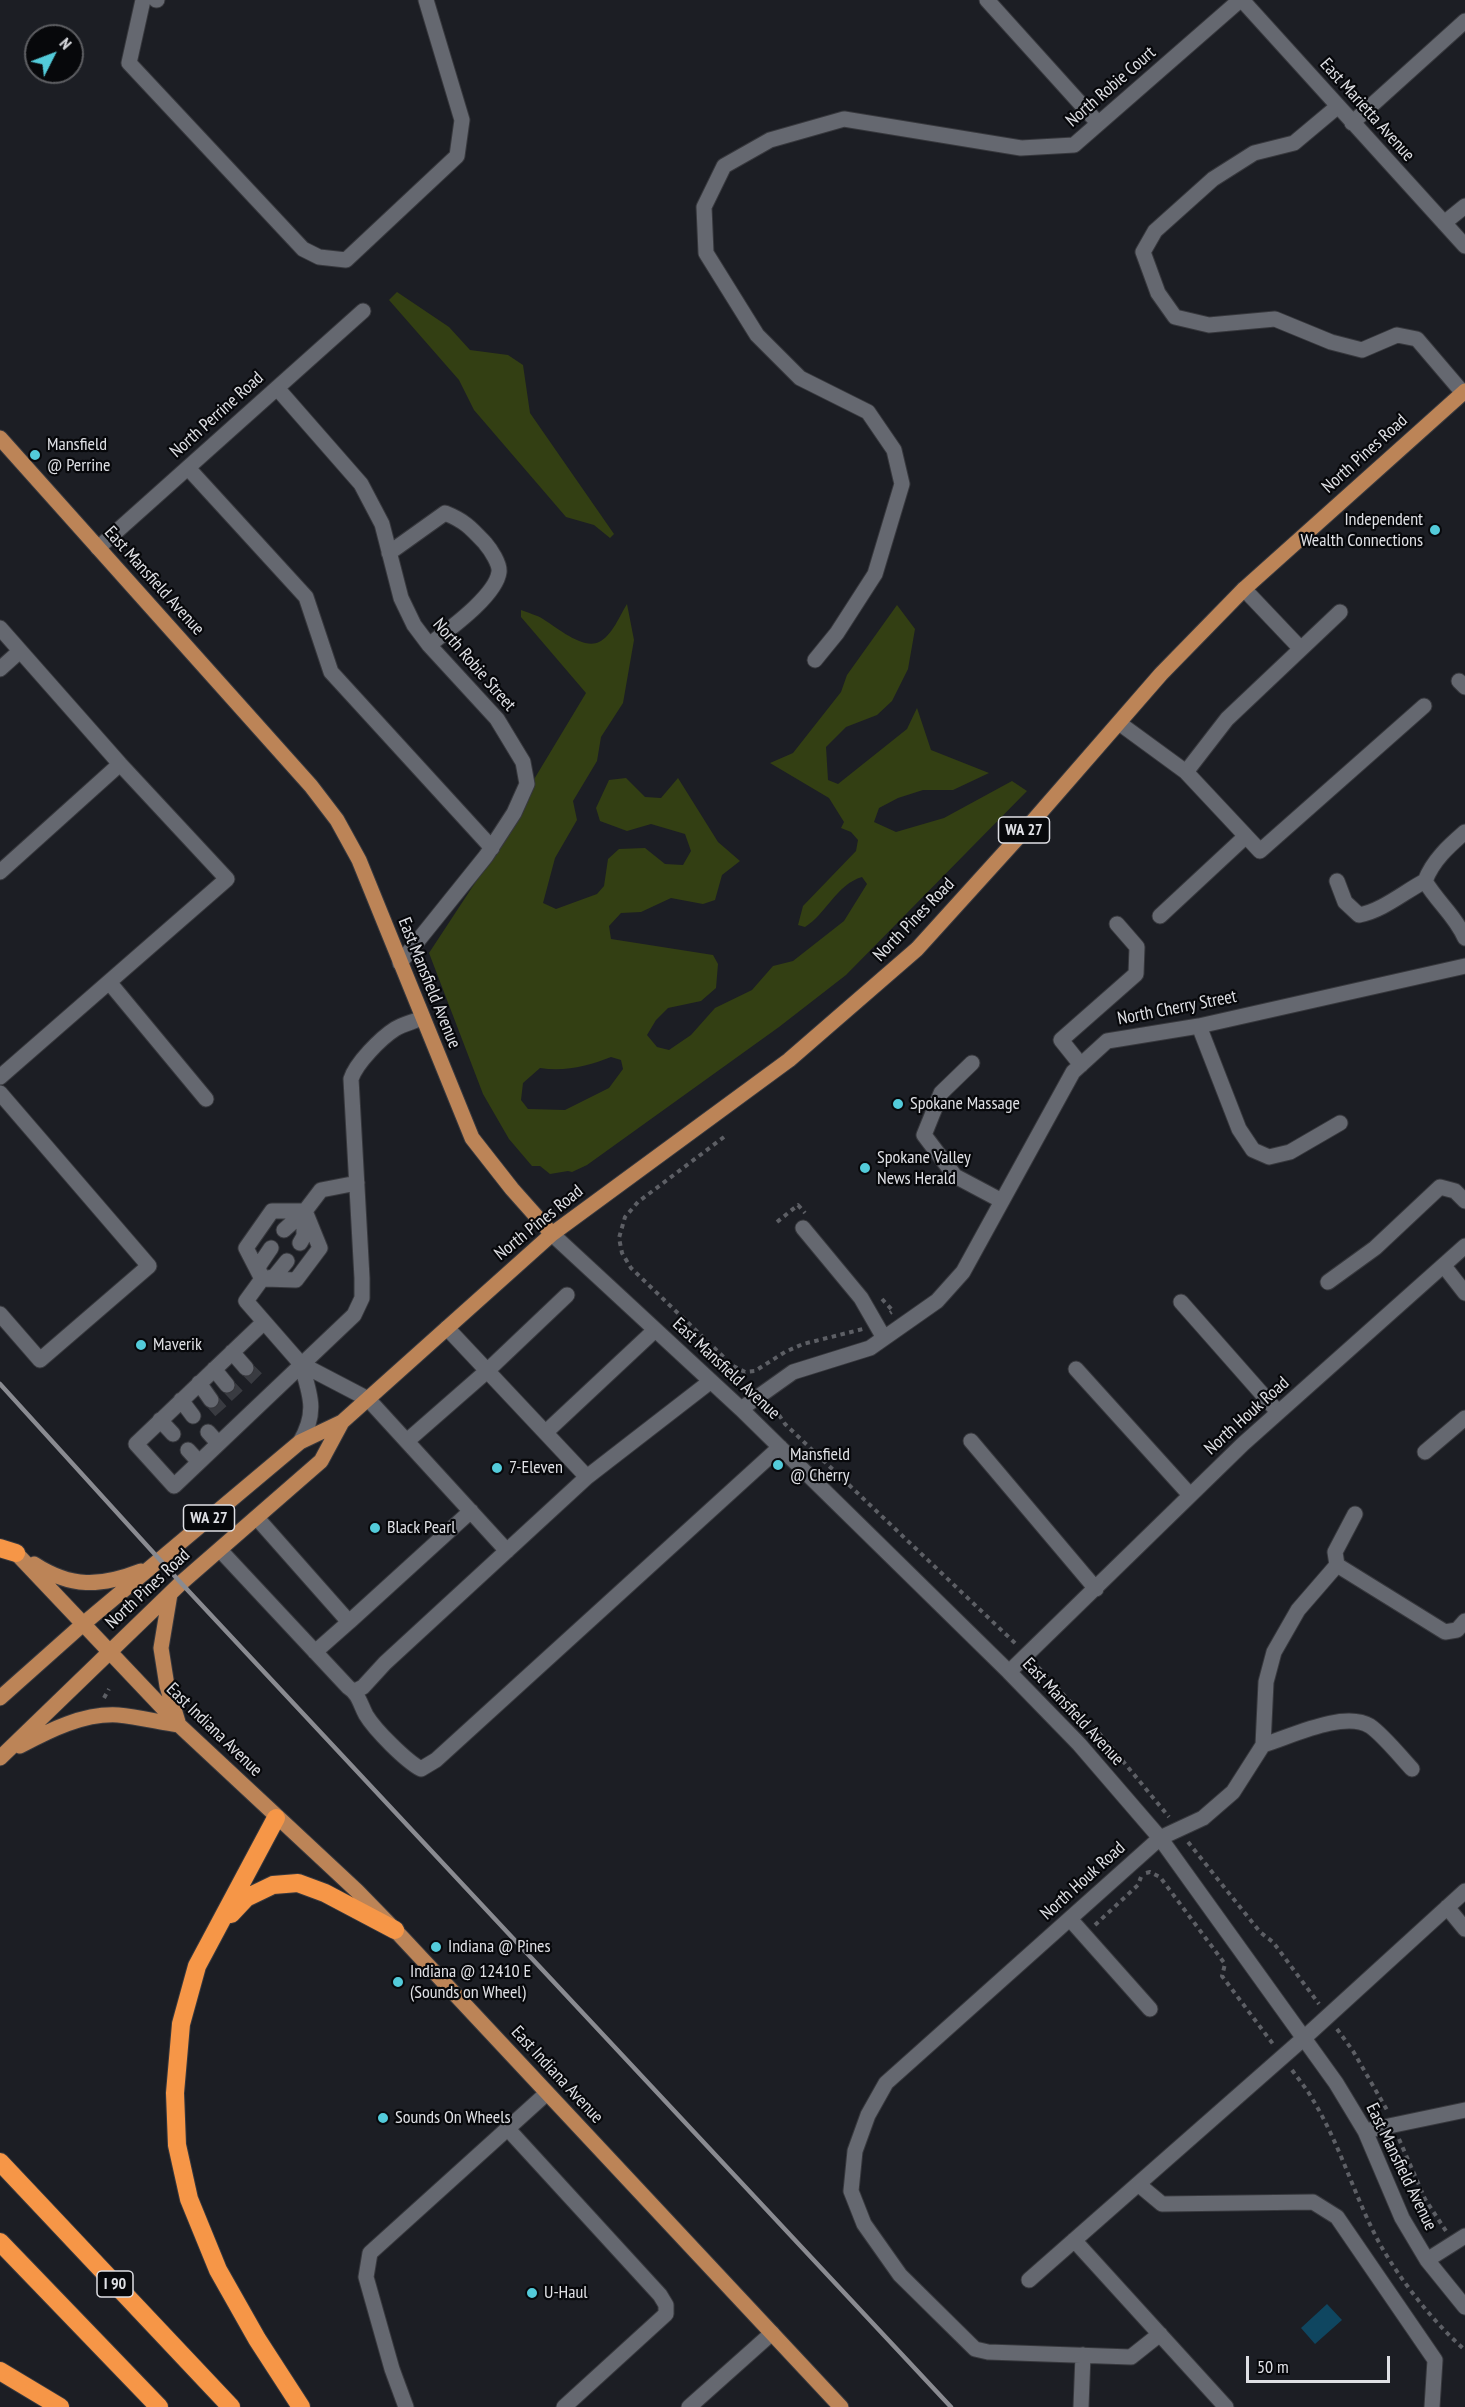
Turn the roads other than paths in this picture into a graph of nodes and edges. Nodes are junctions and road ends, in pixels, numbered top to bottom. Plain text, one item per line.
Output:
1 (143, 0) edge
2 (426, 0) edge
3 (987, 0) edge
4 (1241, 0) edge
5 (1465, 21) edge
6 (1337, 107) junction
7 (1098, 123) junction
8 (1352, 123) junction
9 (1465, 206) edge
10 (1444, 223) junction
11 (1465, 246) edge
12 (363, 311) dead end
13 (277, 388) junction
14 (1464, 392) edge
15 (0, 438) edge
16 (188, 468) junction
17 (98, 548) junction
18 (389, 553) junction
19 (1244, 589) junction
20 (1340, 612) dead end
21 (0, 628) edge
22 (429, 645) junction
23 (1301, 649) junction
24 (20, 651) junction
25 (815, 660) dead end
26 (0, 669) edge
27 (1424, 706) dead end
28 (1119, 723) junction
29 (120, 764) junction
30 (1186, 772) junction
31 (1465, 832) edge
32 (1246, 836) junction
33 (492, 848) junction
34 (0, 872) edge
35 (1337, 881) dead end
36 (1425, 881) junction
37 (1160, 916) dead end
38 (1117, 924) dead end
39 (1465, 938) edge
40 (400, 963) junction
41 (1465, 966) edge
42 (109, 982) junction
43 (422, 1018) junction
44 (1199, 1026) junction
45 (972, 1063) dead end
46 (1081, 1065) junction
47 (0, 1077) edge
48 (0, 1093) edge
49 (206, 1099) dead end
50 (1340, 1123) dead end
51 (357, 1183) junction
52 (1002, 1201) junction
53 (1465, 1201) edge
54 (305, 1211) junction
55 (803, 1228) dead end
56 (284, 1230) dead end
57 (552, 1234) junction
58 (300, 1243) dead end
59 (1465, 1246) edge
60 (271, 1248) dead end
61 (287, 1261) dead end
62 (1444, 1266) junction
63 (262, 1279) junction
64 (1328, 1282) dead end
65 (1465, 1293) edge
66 (567, 1295) dead end
67 (1181, 1302) dead end
68 (0, 1314) edge
69 (264, 1322) junction
70 (447, 1328) junction
71 (655, 1330) junction
72 (884, 1338) junction
73 (232, 1352) junction
74 (301, 1364) junction
75 (246, 1368) tunnel mouth
76 (214, 1369) junction
77 (1076, 1369) dead end
78 (487, 1371) junction
79 (711, 1381) junction
80 (199, 1383) junction
81 (227, 1385) tunnel mouth
82 (368, 1399) junction
83 (181, 1400) junction
84 (211, 1400) tunnel mouth
85 (741, 1409) junction
86 (1278, 1413) junction
87 (193, 1416) dead end
88 (1465, 1418) edge
89 (160, 1419) junction
90 (342, 1422) junction
91 (546, 1432) junction
92 (173, 1434) dead end
93 (971, 1441) dead end
94 (300, 1442) junction
95 (407, 1442) junction
96 (780, 1447) junction
97 (188, 1450) dead end
98 (1425, 1452) dead end
99 (199, 1461) junction
100 (588, 1477) junction
101 (1190, 1495) junction
102 (471, 1511) junction
103 (1355, 1514) dead end
104 (257, 1518) junction
105 (0, 1537) edge
106 (8, 1550) edge
107 (220, 1550) junction
108 (507, 1551) junction
109 (1337, 1565) junction
110 (154, 1566) junction
111 (1096, 1589) junction
112 (170, 1594) junction
113 (1465, 1621) edge
114 (349, 1622) junction
115 (82, 1625) junction
116 (109, 1652) junction
117 (315, 1652) junction
118 (1009, 1672) junction
119 (355, 1691) junction
120 (0, 1698) edge
121 (179, 1725) junction
122 (1263, 1745) junction
123 (2, 1756) edge
124 (1412, 1769) dead end
125 (276, 1818) junction
126 (1160, 1838) junction
127 (1465, 1891) edge
128 (1447, 1907) junction
129 (1070, 1918) junction
130 (1465, 1929) edge
131 (395, 1930) junction
132 (213, 1936) junction
133 (1150, 2009) dead end
134 (1304, 2038) junction
135 (547, 2093) junction
136 (1465, 2110) edge
137 (507, 2128) junction
138 (1365, 2131) junction
139 (0, 2162) edge
140 (1137, 2184) junction
141 (1465, 2236) edge
142 (1074, 2240) junction
143 (0, 2242) edge
144 (1427, 2260) junction
145 (1029, 2280) dead end
146 (1465, 2307) edge
147 (772, 2333) junction
148 (1160, 2334) junction
149 (1083, 2355) junction
150 (0, 2372) edge
151 (60, 2407) edge
152 (159, 2407) edge
153 (231, 2407) edge
154 (301, 2407) edge
155 (406, 2407) edge
156 (564, 2407) edge
157 (689, 2407) edge
158 (841, 2407) edge
159 (1081, 2407) edge
160 (1226, 2407) edge
161 (1432, 2407) edge

1 - 2 street
3 - 7 street
4 - 6 street, East Marietta Avenue
4 - 7 street, North Robie Court
5 - 8 street
6 - 8 street, East Marietta Avenue
6 - 14 street
7 - 25 street, North Robie Court
8 - 10 street, East Marietta Avenue
9 - 10 street
10 - 11 street, East Marietta Avenue
12 - 13 street, North Perrine Road
13 - 16 street, North Perrine Road
13 - 18 street, North Robie Street
14 - 19 main road, North Pines Road / WA 27
15 - 17 main road, East Mansfield Avenue
16 - 17 street, North Perrine Road
16 - 33 street
17 - 40 main road, East Mansfield Avenue
18 - 22 street, North Robie Street
18 - 22 street
19 - 23 street
19 - 28 main road, North Pines Road / WA 27
20 - 23 street
21 - 24 street
22 - 33 street, North Robie Street
23 - 30 street
24 - 26 street
24 - 29 street
27 - 32 street
28 - 30 street
28 - 57 main road, North Pines Road / WA 27
29 - 34 street
29 - 42 street
30 - 32 street
31 - 36 street
32 - 37 street
33 - 40 street, North Robie Street
35 - 36 street
36 - 39 street
38 - 46 street
40 - 43 main road, East Mansfield Avenue
41 - 44 street, North Cherry Street
42 - 47 street
42 - 49 street
43 - 51 street
43 - 57 main road, East Mansfield Avenue
44 - 46 street, North Cherry Street
44 - 50 street
45 - 52 street
46 - 52 street, North Cherry Street
48 - 68 street
51 - 54 street
51 - 74 street
52 - 72 street, North Cherry Street
53 - 64 street
54 - 56 street
54 - 58 street
54 - 63 street
54 - 63 street
55 - 72 street
57 - 70 main road, North Pines Road / WA 27
57 - 71 street, East Mansfield Avenue
59 - 62 street, North Houk Road
60 - 63 street
61 - 63 street
62 - 65 street
62 - 86 street, North Houk Road
63 - 69 street
66 - 78 street
67 - 86 street
69 - 73 street
69 - 74 street
70 - 78 street
70 - 82 main road, North Pines Road / WA 27
71 - 79 street, East Mansfield Avenue
71 - 91 street
72 - 85 street, North Cherry Street
73 - 75 street
73 - 76 street
74 - 82 street
74 - 94 street
74 - 99 street
76 - 80 street
76 - 81 street
77 - 101 street
78 - 91 street
78 - 95 street
79 - 85 street, East Mansfield Avenue
79 - 100 street
80 - 83 street
80 - 84 street
82 - 90 main road, North Pines Road / WA 27
82 - 95 street
83 - 87 street
83 - 89 street
85 - 96 street, East Mansfield Avenue
86 - 101 street, North Houk Road
88 - 98 street
89 - 92 street
89 - 99 street
90 - 94 main road, North Pines Road / WA 27
90 - 104 main road, North Pines Road / WA 27
91 - 100 street
93 - 111 street
94 - 110 main road, North Pines Road / WA 27
95 - 102 street
96 - 118 street, East Mansfield Avenue
96 - 119 street
97 - 99 street
100 - 108 street
101 - 111 street, North Houk Road
102 - 108 street
102 - 114 street
103 - 109 street
104 - 107 main road, North Pines Road / WA 27
104 - 114 street
105 - 106 street
106 - 110 main road
106 - 115 main road, East Indiana Avenue
107 - 112 main road, North Pines Road / WA 27
107 - 117 street
108 - 119 street
109 - 113 street
109 - 122 street, North Houk Road
110 - 115 main road, North Pines Road / WA 27
111 - 118 street, North Houk Road
112 - 116 main road, North Pines Road / WA 27
112 - 121 main road
114 - 117 street
115 - 116 main road, East Indiana Avenue
115 - 120 main road, North Pines Road / WA 27
116 - 121 main road, East Indiana Avenue
116 - 123 main road, North Pines Road / WA 27
117 - 119 street
118 - 126 street, East Mansfield Avenue
121 - 123 main road
121 - 125 main road, East Indiana Avenue
122 - 124 street
122 - 126 street, North Houk Road
125 - 131 main road, East Indiana Avenue
125 - 132 highway
126 - 129 street, North Houk Road
126 - 134 street, East Mansfield Avenue
127 - 128 street
128 - 130 street
128 - 134 street
129 - 133 street
129 - 149 street, North Houk Road
131 - 132 highway
131 - 135 main road, East Indiana Avenue
132 - 154 highway
134 - 138 street, East Mansfield Avenue
134 - 140 street
135 - 137 street
135 - 147 main road, East Indiana Avenue
136 - 138 street
137 - 155 street
137 - 156 street
138 - 144 street, East Mansfield Avenue
139 - 153 highway, I 90
140 - 142 street
140 - 161 street
141 - 144 street
142 - 145 street
142 - 148 street
143 - 152 highway
144 - 146 street, East Mansfield Avenue
147 - 157 street
147 - 158 main road, East Indiana Avenue
148 - 149 street, North Houk Road
148 - 160 street
149 - 159 street
150 - 151 highway

